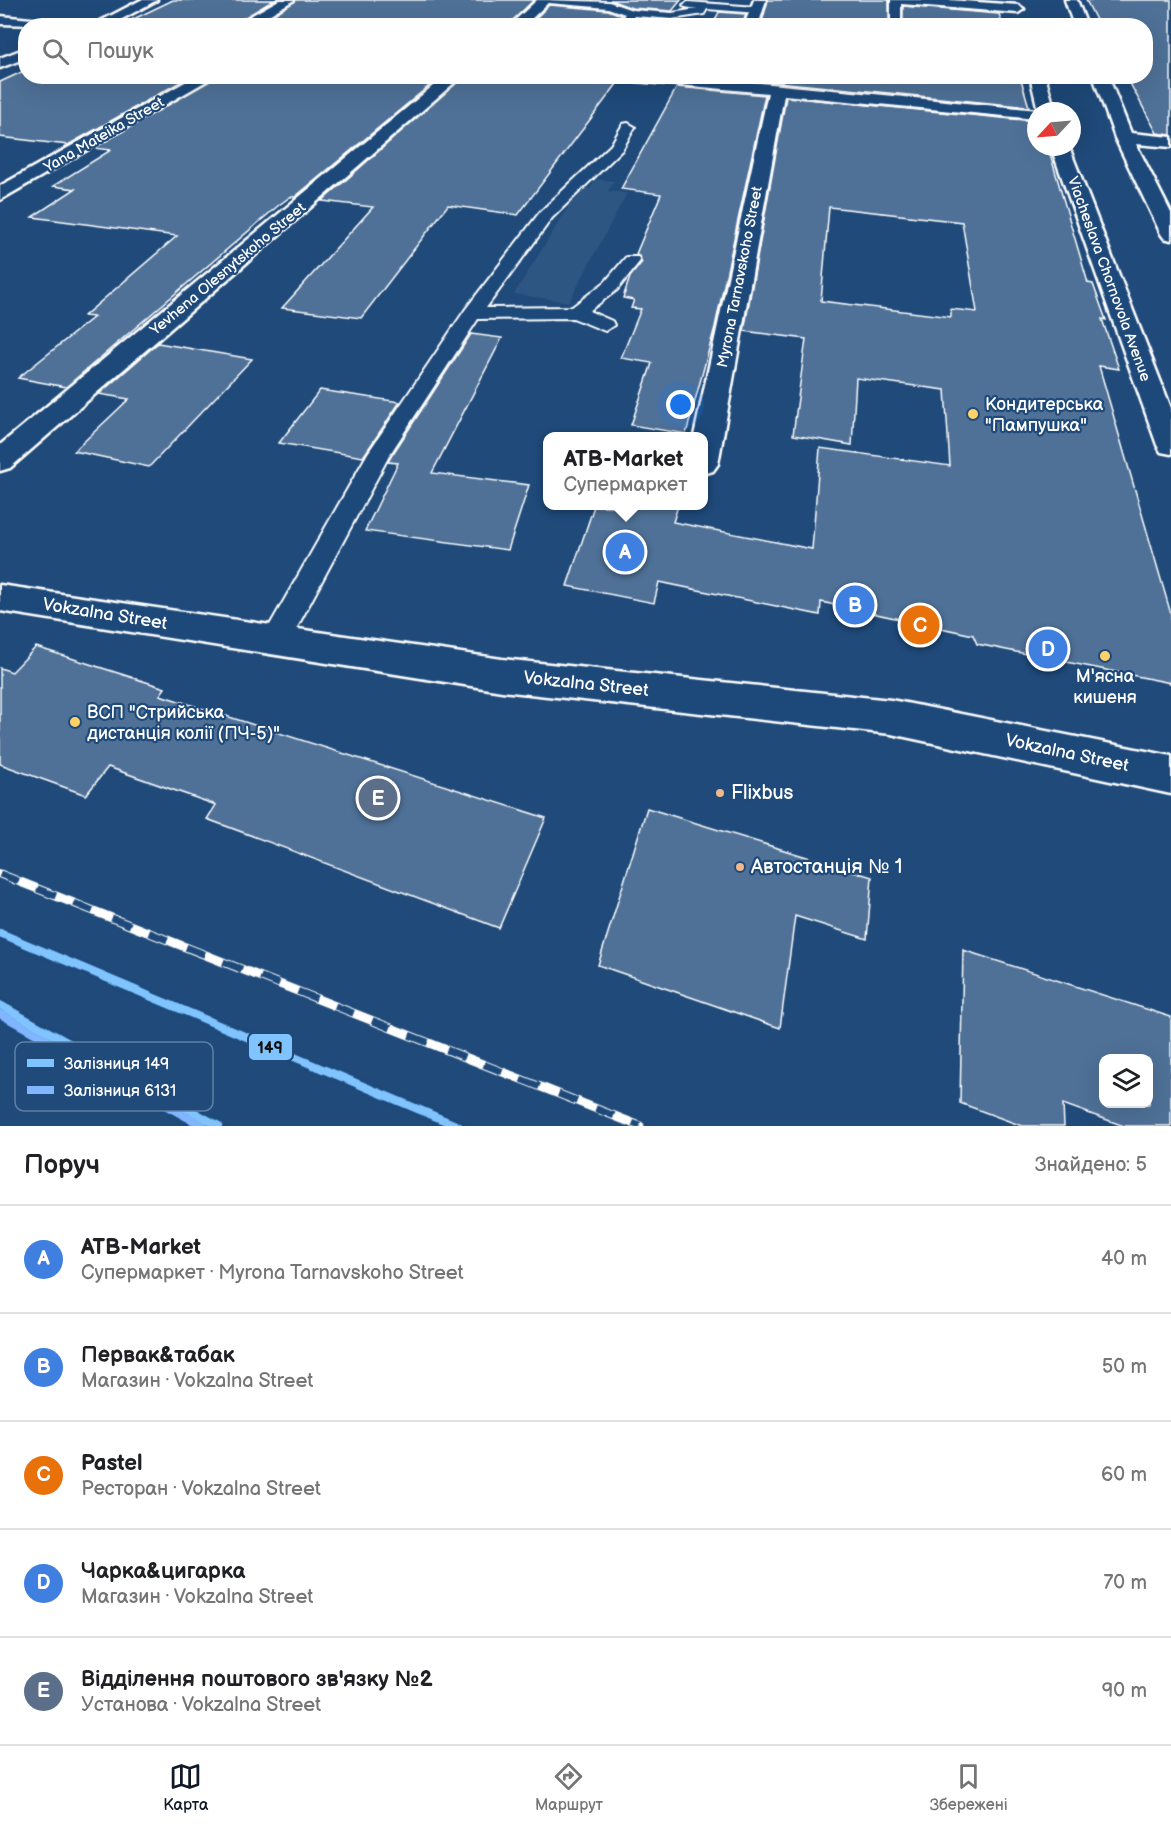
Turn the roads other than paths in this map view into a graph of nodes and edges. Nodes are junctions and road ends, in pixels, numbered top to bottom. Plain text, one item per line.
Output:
1 (151, 0) edge
2 (288, 0) edge
3 (545, 0) edge
4 (549, 0) edge
5 (896, 0) edge
6 (901, 0) edge
7 (1071, 0) edge
8 (1017, 4) edge
9 (682, 5) dead end
10 (758, 5) edge
11 (704, 6) junction
12 (631, 13) junction
13 (114, 18) edge
14 (254, 18) edge
15 (524, 18) edge
16 (627, 18) edge
17 (896, 18) edge
18 (1078, 18) edge
19 (0, 20) edge
20 (18, 22) edge
21 (18, 56) edge
22 (0, 64) edge
23 (194, 84) edge
24 (446, 84) edge
25 (746, 84) edge
26 (1039, 84) edge
27 (1103, 84) edge
28 (777, 90) junction
29 (1044, 102) edge
30 (1027, 113) edge
31 (627, 127) dead end
32 (1124, 138) junction
33 (1171, 142) edge
34 (1063, 156) edge
35 (0, 194) edge
36 (1171, 234) edge
37 (632, 261) dead end
38 (576, 312) junction
39 (472, 314) junction
40 (605, 325) dead end
41 (708, 439) edge
42 (1171, 445) edge
43 (0, 461) edge
44 (0, 598) edge
45 (276, 640) junction
46 (1171, 775) edge

1 - 13 street
2 - 14 street
3 - 15 street
4 - 12 lane
5 - 17 lane
6 - 8 street
7 - 18 street
9 - 11 lane
10 - 11 lane
11 - 12 lane
12 - 16 lane
19 - 20 street
21 - 22 street
23 - 35 street, Yana Mateika Street
24 - 43 street, Yevhena Olesnytskoho Street
25 - 28 street
26 - 29 street
27 - 32 street
28 - 30 street
28 - 41 street, Myrona Tarnavskoho Street
31 - 39 lane
32 - 33 street
32 - 36 street
34 - 42 street, Viacheslava Chornovola Avenue
37 - 38 lane
38 - 39 lane
38 - 40 lane
39 - 45 lane
44 - 45 street, Vokzalna Street
45 - 46 street, Vokzalna Street

